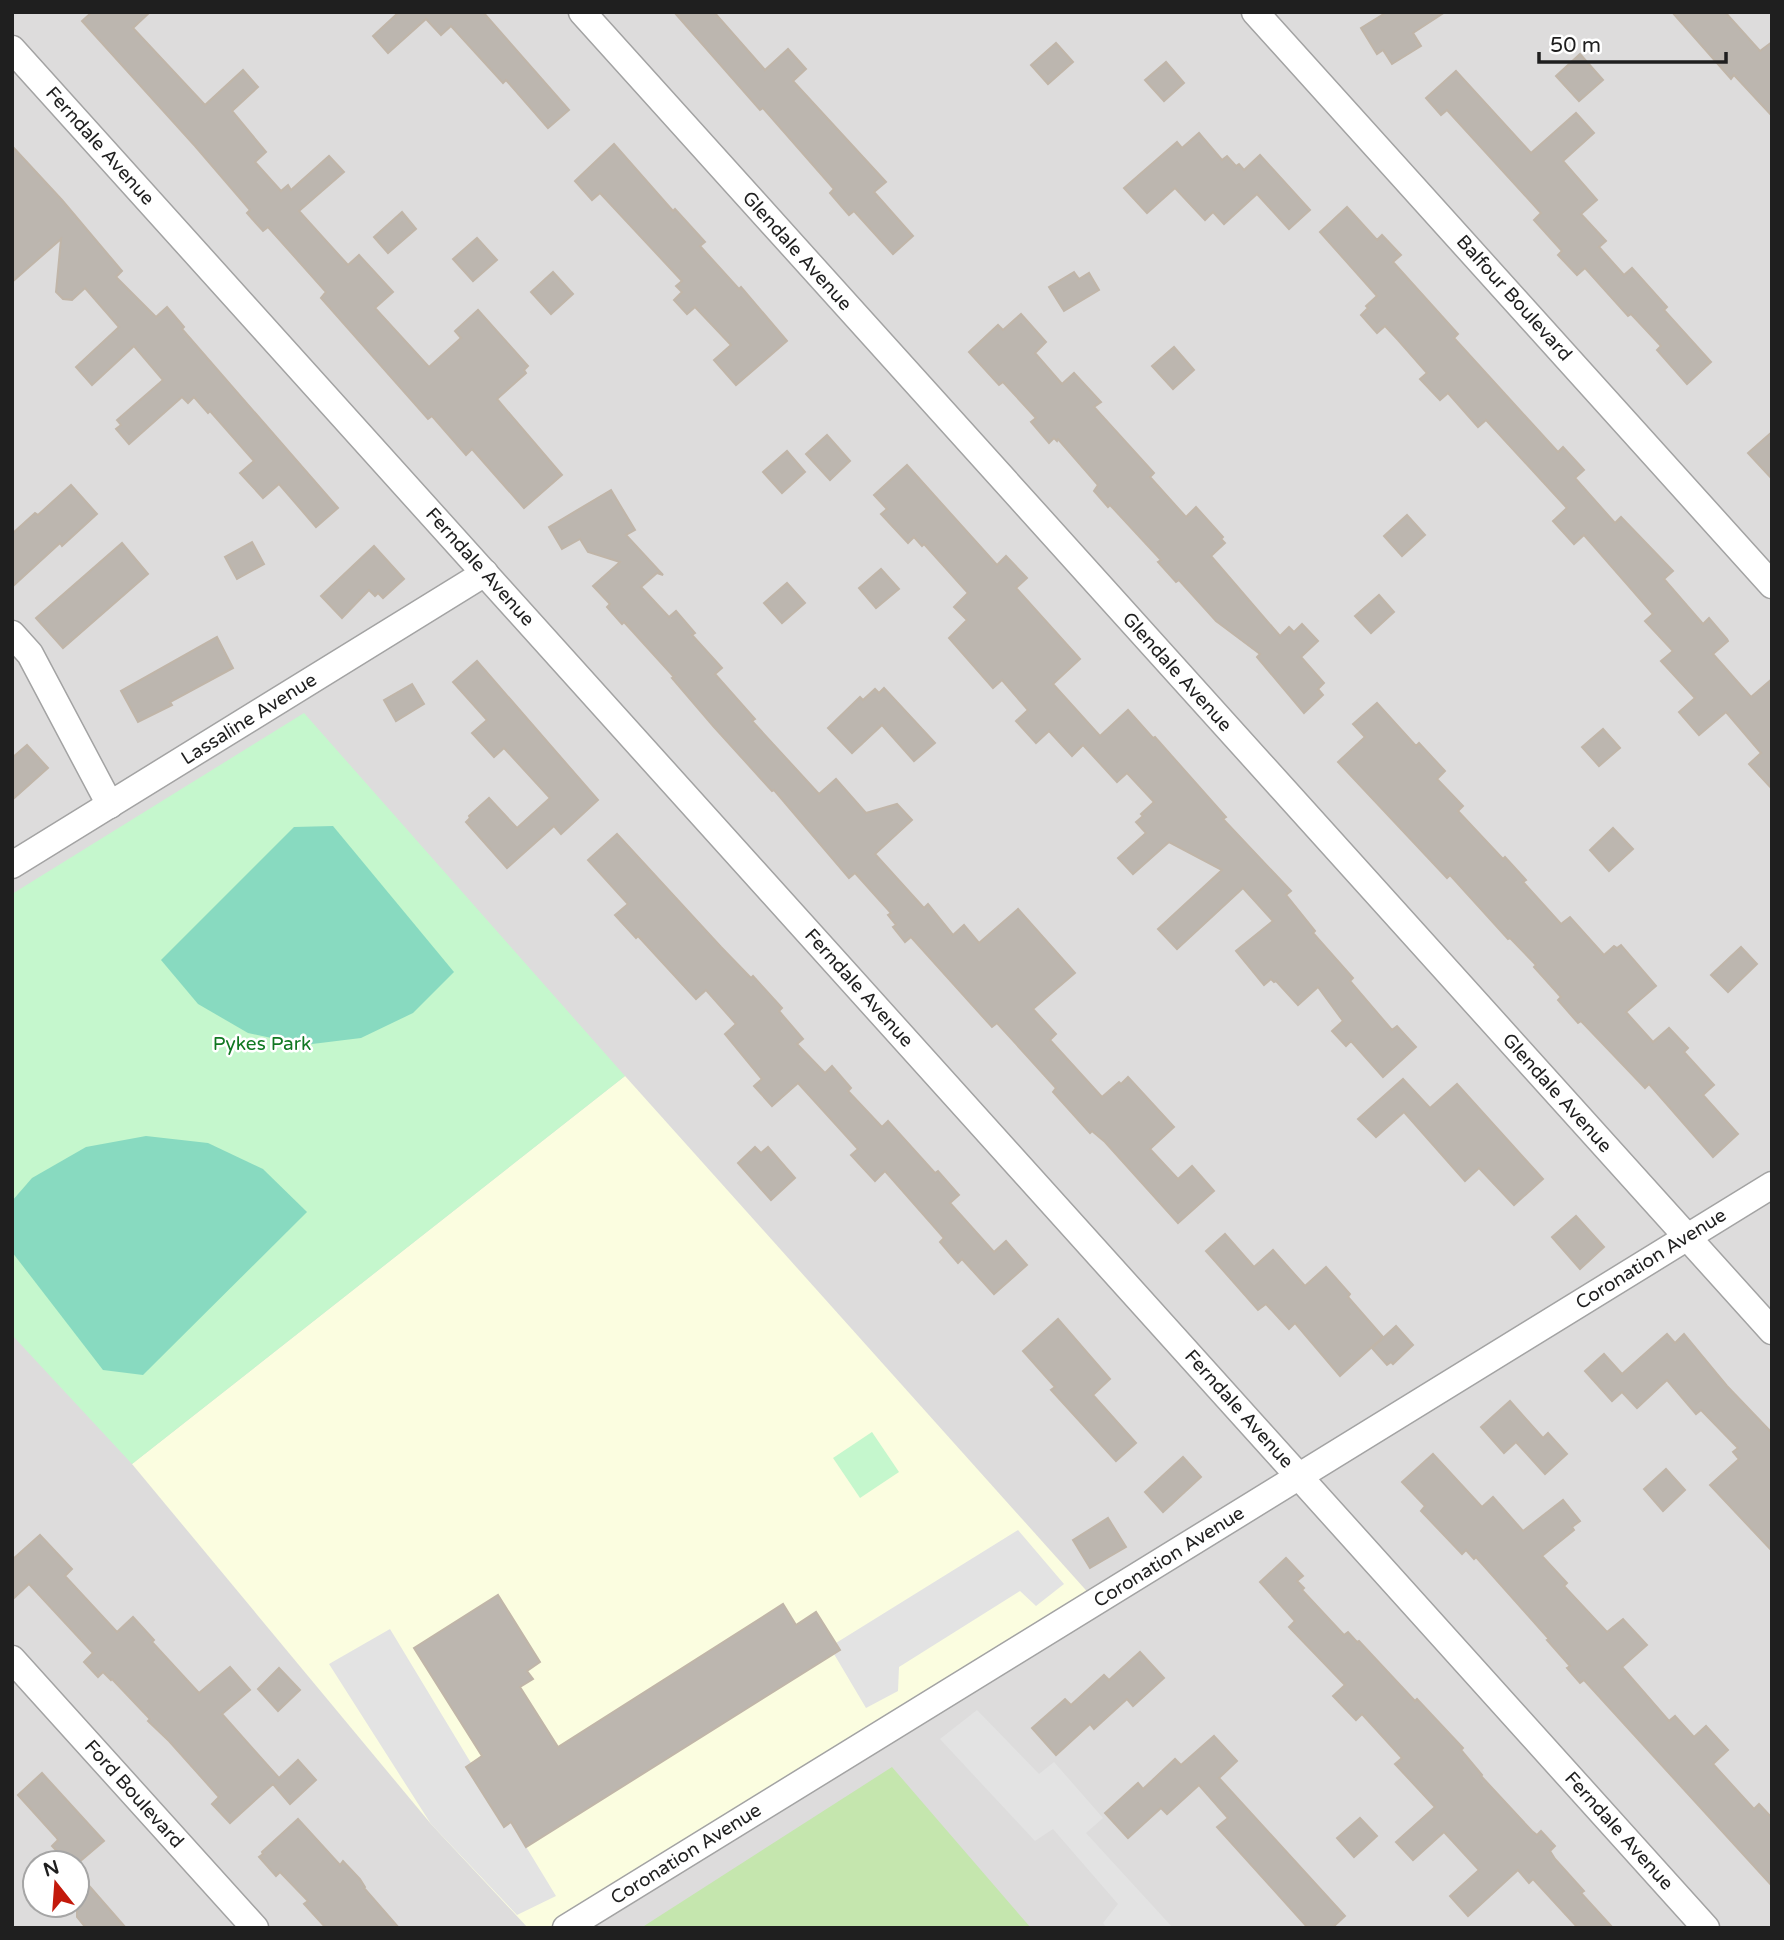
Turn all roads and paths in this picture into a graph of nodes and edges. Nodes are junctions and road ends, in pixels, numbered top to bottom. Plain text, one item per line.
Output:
1 (582, 12) edge
2 (1255, 12) edge
3 (12, 49) edge
4 (485, 573) junction
5 (1772, 584) edge
6 (12, 634) edge
7 (110, 805) junction
8 (12, 865) edge
9 (1772, 1185) edge
10 (1687, 1237) junction
11 (1772, 1331) edge
12 (1299, 1476) junction
13 (12, 1659) edge
14 (255, 1928) edge
15 (566, 1928) edge
16 (1706, 1928) edge

1 - 10 street, Glendale Avenue
2 - 5 street, Balfour Boulevard
3 - 4 street, Ferndale Avenue
4 - 7 street, Lassaline Avenue
4 - 12 street, Ferndale Avenue
6 - 7 street
7 - 8 street, Lassaline Avenue
9 - 10 street, Coronation Avenue
10 - 11 street, Glendale Avenue
10 - 12 street, Coronation Avenue
12 - 15 street, Coronation Avenue
12 - 16 street, Ferndale Avenue
13 - 14 street, Ford Boulevard

